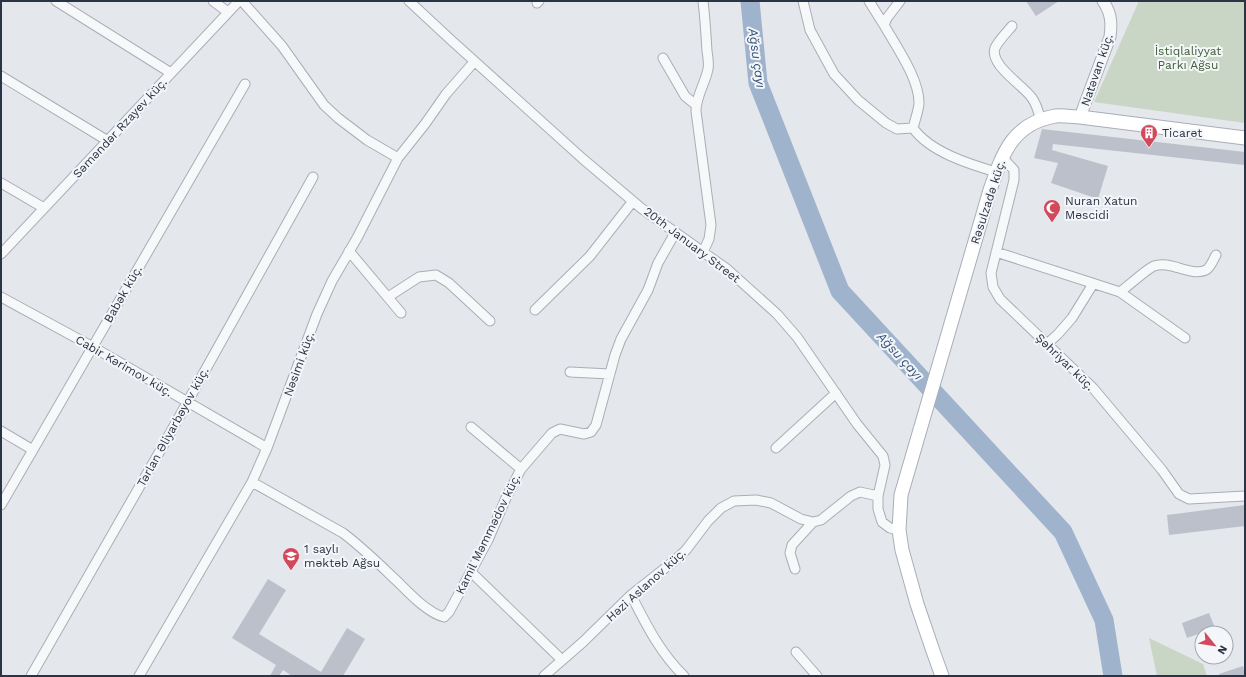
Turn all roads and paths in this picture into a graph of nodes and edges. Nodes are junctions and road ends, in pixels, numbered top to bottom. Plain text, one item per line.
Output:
1 (56, 1) edge
2 (213, 1) edge
3 (239, 1) edge
4 (242, 1) edge
5 (410, 1) edge
6 (703, 1) edge
7 (803, 1) edge
8 (869, 1) edge
9 (900, 1) edge
10 (1103, 1) edge
11 (228, 12) junction
12 (884, 25) junction
13 (1012, 26) dead end
14 (663, 58) dead end
15 (474, 62) junction
16 (171, 73) junction
17 (1, 76) edge
18 (245, 84) dead end
19 (696, 105) junction
20 (1080, 117) junction
21 (1041, 121) junction
22 (913, 128) junction
23 (1245, 138) edge
24 (108, 140) junction
25 (1002, 157) junction
26 (398, 158) junction
27 (996, 172) junction
28 (313, 178) dead end
29 (1, 183) edge
30 (633, 201) junction
31 (44, 208) junction
32 (675, 233) junction
33 (349, 251) junction
34 (703, 252) junction
35 (996, 252) junction
36 (1, 254) edge
37 (1216, 255) dead end
38 (1093, 284) junction
39 (1120, 292) junction
40 (1, 297) edge
41 (388, 297) junction
42 (535, 310) dead end
43 (401, 313) dead end
44 (490, 321) dead end
45 (1186, 338) dead end
46 (1048, 344) junction
47 (93, 347) junction
48 (570, 372) dead end
49 (610, 374) junction
50 (836, 393) junction
51 (187, 402) junction
52 (471, 427) dead end
53 (1, 431) edge
54 (267, 448) junction
55 (776, 448) dead end
56 (33, 450) junction
57 (521, 469) junction
58 (252, 482) junction
59 (878, 496) junction
60 (1245, 496) edge
61 (1, 504) edge
62 (813, 522) junction
63 (899, 530) junction
64 (795, 569) dead end
65 (471, 572) junction
66 (631, 595) junction
67 (796, 652) dead end
68 (562, 660) junction
69 (31, 676) edge
70 (139, 676) edge
71 (544, 676) edge
72 (684, 676) edge
73 (817, 676) edge
74 (942, 676) edge

1 - 16 street
2 - 11 street
3 - 11 street, Səməndər Rzayev küç.
4 - 26 street
5 - 15 street, 20th January Street
6 - 19 street
7 - 22 street
8 - 12 street
9 - 12 street
10 - 20 street, Natəvan küç.
11 - 16 street, Səməndər Rzayev küç.
12 - 22 street
13 - 21 street
14 - 19 street
15 - 26 street, Nəsimi küç.
15 - 30 street, 20th January Street
16 - 24 street, Səməndər Rzayev küç.
17 - 24 street
18 - 47 street, Babək küç.
19 - 34 street
20 - 21 main road, Rəsulzadə küç.
20 - 23 main road, Rəsulzadə küç.
21 - 25 main road, Rəsulzadə küç.
22 - 27 street
24 - 31 street, Səməndər Rzayev küç.
25 - 27 main road, Rəsulzadə küç.
25 - 35 street, Şəhriyar küç.
26 - 33 street, Nəsimi küç.
27 - 63 main road, Rəsulzadə küç.
28 - 51 street, Tərlan Əliyarbəyov küç.
29 - 31 street
30 - 32 street, 20th January Street
30 - 42 street
31 - 36 street, Səməndər Rzayev küç.
32 - 34 street, 20th January Street
32 - 49 street, Kamil Məmmədov küç.
33 - 41 street
33 - 54 street, Nəsimi küç.
34 - 50 street, 20th January Street
35 - 38 street
35 - 46 street, Şəhriyar küç.
37 - 39 street
38 - 39 street
38 - 46 street
39 - 45 street
40 - 47 street, Cabir Kərimov küç.
41 - 43 street
41 - 44 street
46 - 60 street, Şəhriyar küç.
47 - 51 street, Cabir Kərimov küç.
47 - 56 street, Babək küç.
48 - 49 street
49 - 57 street, Kamil Məmmədov küç.
50 - 55 street
50 - 59 street, 20th January Street
51 - 54 street, Cabir Kərimov küç.
51 - 69 street, Tərlan Əliyarbəyov küç.
52 - 57 street
53 - 56 street
54 - 58 street, Nəsimi küç.
56 - 61 street, Babək küç.
57 - 65 street, Kamil Məmmədov küç.
58 - 65 street, Kamil Məmmədov küç.
58 - 70 street, Nəsimi küç.
59 - 62 street
59 - 63 street, 20th January Street
62 - 64 street
62 - 66 street, Həzi Aslanov küç.
63 - 74 main road, Rəsulzadə küç.
65 - 68 street
66 - 68 street, Həzi Aslanov küç.
66 - 72 street
67 - 73 street
68 - 71 street, Həzi Aslanov küç.

